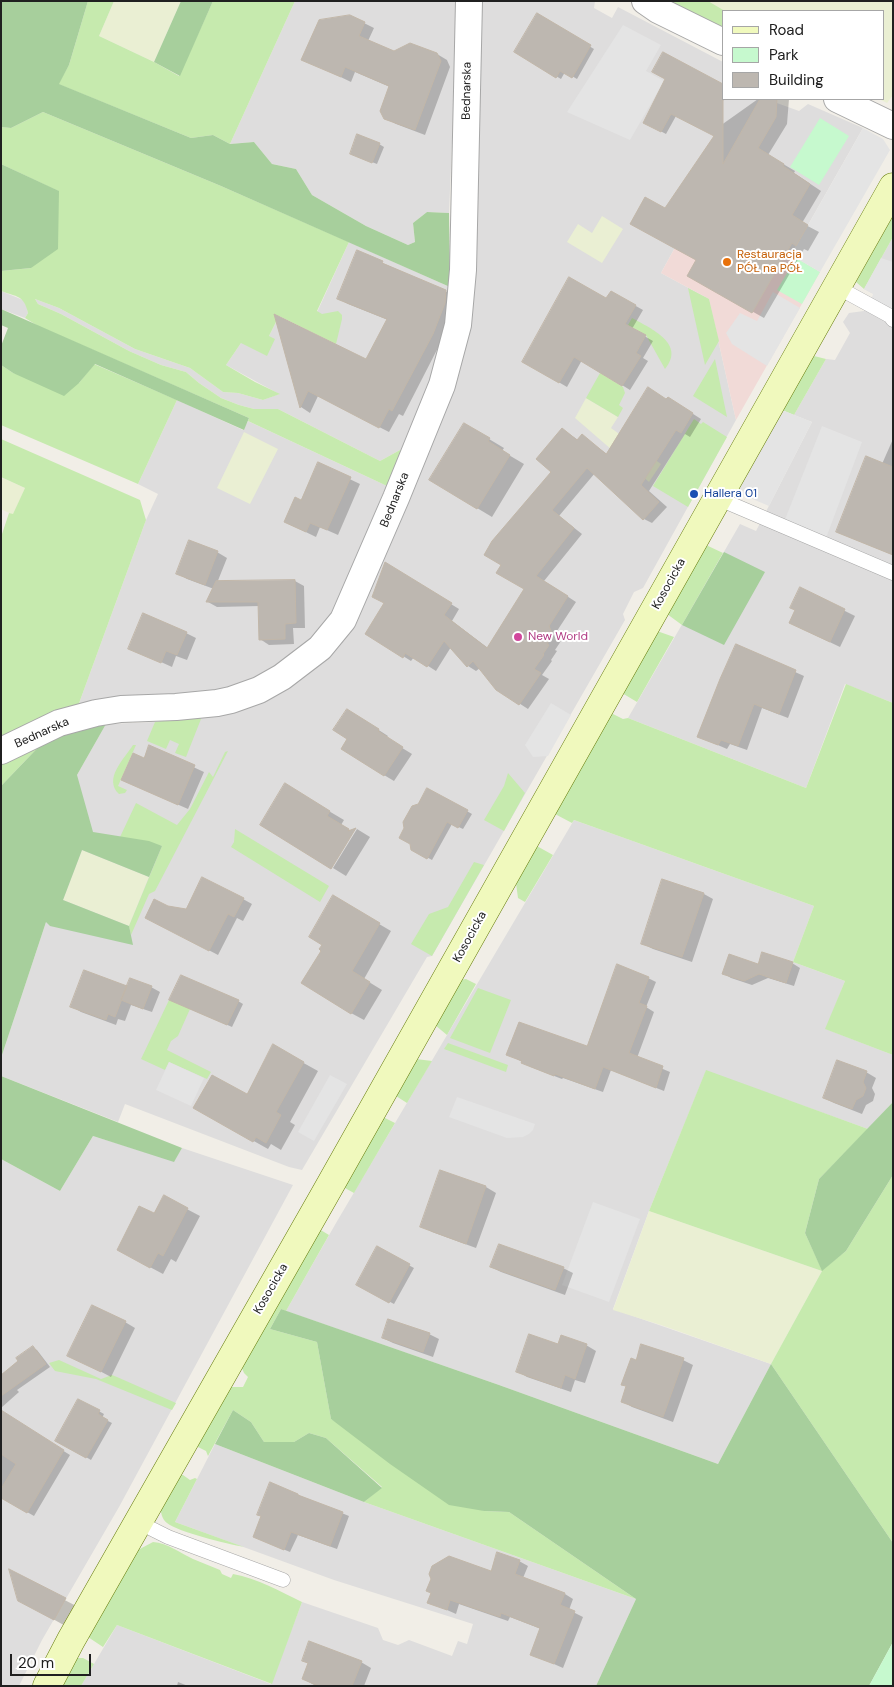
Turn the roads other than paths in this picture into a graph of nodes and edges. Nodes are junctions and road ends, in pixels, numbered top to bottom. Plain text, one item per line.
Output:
1 (469, 1) edge
2 (644, 1) edge
3 (722, 42) edge
4 (839, 100) edge
5 (893, 126) edge
6 (893, 187) edge
7 (837, 287) junction
8 (893, 320) edge
9 (717, 498) junction
10 (893, 573) edge
11 (1, 751) edge
12 (138, 1522) junction
13 (283, 1580) dead end
14 (47, 1686) edge

1 - 11 street, Bednarska
2 - 3 street
4 - 5 street
6 - 7 street, Kosocicka
7 - 8 lane
7 - 9 street, Kosocicka
9 - 10 lane
9 - 12 street, Kosocicka
12 - 13 lane
12 - 14 street, Kosocicka

